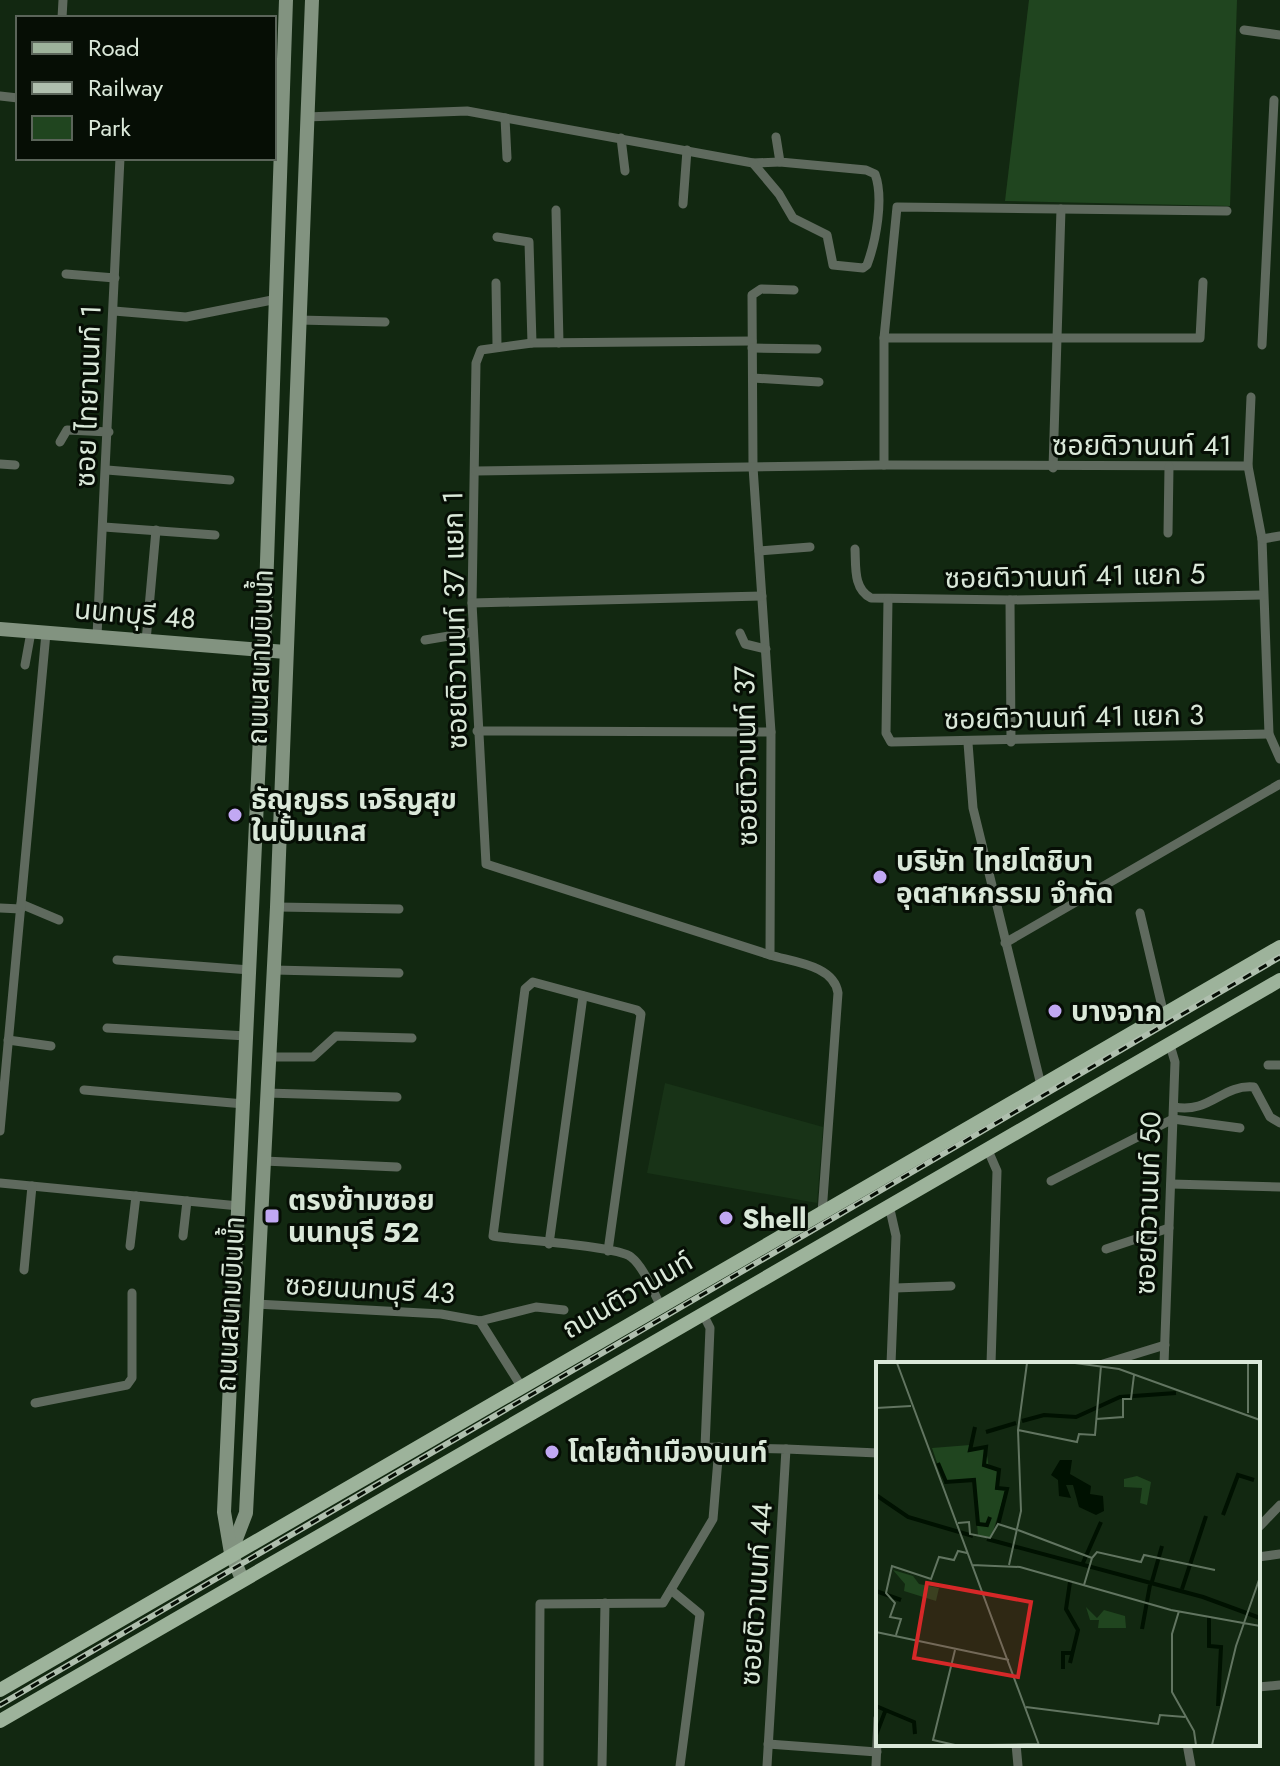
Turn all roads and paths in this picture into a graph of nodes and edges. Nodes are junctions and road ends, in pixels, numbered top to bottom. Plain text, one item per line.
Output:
1 (286, 0) edge
2 (312, 0) edge
3 (1244, 30) dead end
4 (280, 33) edge
5 (1280, 35) edge
6 (1274, 100) dead end
7 (279, 115) edge
8 (306, 117) junction
9 (505, 118) junction
10 (776, 137) dead end
11 (1276, 137) edge
12 (621, 138) junction
13 (687, 150) junction
14 (507, 158) dead end
15 (120, 160) edge
16 (780, 162) junction
17 (753, 163) junction
18 (625, 171) dead end
19 (683, 204) dead end
20 (1061, 209) junction
21 (556, 210) dead end
22 (1227, 211) dead end
23 (1275, 211) edge
24 (497, 237) dead end
25 (66, 274) dead end
26 (115, 278) junction
27 (1203, 282) dead end
28 (496, 283) dead end
29 (794, 290) dead end
30 (277, 299) junction
31 (114, 311) junction
32 (298, 320) junction
33 (385, 322) dead end
34 (884, 338) junction
35 (1057, 339) junction
36 (532, 343) junction
37 (559, 343) junction
38 (752, 344) junction
39 (497, 345) junction
40 (1262, 345) dead end
41 (817, 349) dead end
42 (753, 378) junction
43 (819, 382) dead end
44 (1251, 397) dead end
45 (109, 432) junction
46 (60, 442) dead end
47 (0, 464) edge
48 (15, 465) dead end
49 (884, 465) junction
50 (1248, 466) junction
51 (753, 467) junction
52 (1169, 467) junction
53 (1053, 468) junction
54 (107, 470) junction
55 (476, 471) junction
56 (230, 480) dead end
57 (104, 527) junction
58 (156, 530) junction
59 (1168, 533) dead end
60 (215, 535) dead end
61 (1280, 536) edge
62 (1262, 539) junction
63 (810, 547) dead end
64 (855, 549) dead end
65 (759, 551) junction
66 (1263, 595) junction
67 (762, 596) junction
68 (888, 599) junction
69 (1010, 600) junction
70 (472, 603) junction
71 (0, 629) edge
72 (31, 632) junction
73 (473, 632) junction
74 (46, 633) junction
75 (740, 633) dead end
76 (97, 636) junction
77 (425, 640) dead end
78 (146, 641) junction
79 (766, 649) junction
80 (264, 650) junction
81 (286, 652) junction
82 (25, 665) dead end
83 (477, 731) junction
84 (771, 732) junction
85 (1269, 734) junction
86 (1011, 742) junction
87 (968, 743) junction
88 (1280, 759) edge
89 (1280, 784) edge
90 (21, 907) junction
91 (277, 907) junction
92 (0, 908) edge
93 (399, 909) dead end
94 (1140, 913) dead end
95 (59, 920) dead end
96 (1005, 943) junction
97 (1280, 947) edge
98 (770, 955) junction
99 (117, 960) dead end
100 (250, 970) junction
101 (274, 970) junction
102 (399, 973) dead end
103 (1280, 980) edge
104 (583, 996) junction
105 (1164, 1015) junction
106 (107, 1028) dead end
107 (247, 1036) junction
108 (412, 1038) dead end
109 (8, 1040) junction
110 (1170, 1045) junction
111 (51, 1046) dead end
112 (269, 1057) junction
113 (1268, 1065) dead end
114 (1280, 1065) edge
115 (1041, 1085) junction
116 (84, 1090) dead end
117 (267, 1093) junction
118 (397, 1097) dead end
119 (244, 1104) junction
120 (1174, 1107) junction
121 (1173, 1119) junction
122 (1280, 1123) edge
123 (1240, 1128) dead end
124 (0, 1131) edge
125 (987, 1148) junction
126 (264, 1161) junction
127 (397, 1167) dead end
128 (1051, 1181) dead end
129 (0, 1183) edge
130 (1171, 1184) junction
131 (32, 1186) junction
132 (1280, 1187) edge
133 (136, 1196) junction
134 (843, 1199) junction
135 (187, 1201) junction
136 (889, 1205) junction
137 (239, 1206) junction
138 (822, 1213) junction
139 (856, 1223) junction
140 (1169, 1228) junction
141 (183, 1236) dead end
142 (549, 1244) junction
143 (130, 1246) dead end
144 (1106, 1249) dead end
145 (608, 1251) junction
146 (24, 1270) dead end
147 (951, 1286) dead end
148 (895, 1288) junction
149 (132, 1293) dead end
150 (256, 1304) junction
151 (661, 1306) junction
152 (564, 1310) dead end
153 (703, 1314) junction
154 (480, 1321) junction
155 (1165, 1345) junction
156 (891, 1362) edge
157 (991, 1362) edge
158 (1110, 1362) edge
159 (1164, 1362) edge
160 (521, 1386) junction
161 (35, 1403) dead end
162 (719, 1447) junction
163 (786, 1449) junction
164 (876, 1453) edge
165 (1280, 1505) edge
166 (1260, 1526) edge
167 (231, 1553) junction
168 (1280, 1554) edge
169 (1260, 1557) edge
170 (242, 1579) junction
171 (671, 1590) junction
172 (605, 1603) junction
173 (1280, 1685) edge
174 (1260, 1687) edge
175 (0, 1690) edge
176 (0, 1721) edge
177 (768, 1744) junction
178 (877, 1746) edge
179 (1016, 1746) edge
180 (1187, 1746) edge
181 (877, 1752) junction
182 (539, 1766) edge
183 (602, 1766) edge
184 (680, 1766) edge
185 (767, 1766) edge
186 (876, 1766) edge
187 (1018, 1766) edge
188 (1191, 1766) edge

1 - 4 main road, ถนนสนามบินน้ำ
2 - 8 main road, ถนนสนามบินน้ำ
3 - 5 street
4 - 7 main road, ถนนสนามบินน้ำ
6 - 11 street
7 - 8 main road
7 - 30 main road, ถนนสนามบินน้ำ
8 - 9 street
8 - 32 main road, ถนนสนามบินน้ำ
9 - 12 street
9 - 14 street
10 - 16 street
11 - 23 street
12 - 13 street
12 - 18 street
13 - 17 street
13 - 19 street
15 - 26 street, ซอย ไทยานนท์ 1
16 - 17 street
16 - 17 street
20 - 22 street
20 - 34 street
20 - 35 street
21 - 37 street
23 - 40 street
24 - 36 street
25 - 26 street
26 - 31 street, ซอย ไทยานนท์ 1
27 - 35 street
28 - 39 street
29 - 38 street, ซอยติวานนท์ 37
30 - 31 street
30 - 80 main road, ถนนสนามบินน้ำ
31 - 45 street, ซอย ไทยานนท์ 1
32 - 33 street
32 - 81 main road, ถนนสนามบินน้ำ
34 - 35 street
34 - 49 street
35 - 53 street
36 - 37 street
36 - 39 street
37 - 38 street
38 - 41 street
38 - 42 street, ซอยติวานนท์ 37
39 - 55 street, ซอยติวานนท์ 37 แยก 1
42 - 43 street
42 - 51 street, ซอยติวานนท์ 37
44 - 50 street
45 - 46 street
45 - 54 street, ซอย ไทยานนท์ 1
47 - 48 street
49 - 51 street, ซอยติวานนท์ 41
49 - 53 street, ซอยติวานนท์ 41
50 - 52 street, ซอยติวานนท์ 41
50 - 62 street, ซอยติวานนท์ 41
51 - 55 street, ซอยติวานนท์ 41
51 - 65 street, ซอยติวานนท์ 37
52 - 53 street, ซอยติวานนท์ 41
52 - 59 street
54 - 56 street
54 - 57 street, ซอย ไทยานนท์ 1
55 - 70 street, ซอยติวานนท์ 37 แยก 1
57 - 58 street
57 - 76 street, ซอย ไทยานนท์ 1
58 - 60 street
58 - 78 street
61 - 62 street
62 - 66 street, ซอยติวานนท์ 41
63 - 65 street
64 - 68 street
65 - 67 street, ซอยติวานนท์ 37
66 - 69 street, ซอยติวานนท์ 41 แยก 5
66 - 85 street, ซอยติวานนท์ 41
67 - 70 street
67 - 79 street, ซอยติวานนท์ 37
68 - 69 street, ซอยติวานนท์ 41 แยก 5
68 - 87 street, ซอยติวานนท์ 41 แยก 3
69 - 86 street
70 - 73 street, ซอยติวานนท์ 37 แยก 1
71 - 72 main road, นนทบุรี 48
72 - 74 main road, นนทบุรี 48
72 - 82 street
73 - 77 street
73 - 83 street, ซอยติวานนท์ 37 แยก 1
74 - 76 main road, นนทบุรี 48
74 - 90 street
75 - 79 street
76 - 78 main road, นนทบุรี 48
78 - 80 main road, นนทบุรี 48
79 - 84 street, ซอยติวานนท์ 37
80 - 81 main road, นนทบุรี 48
80 - 100 main road, ถนนสนามบินน้ำ
81 - 91 main road, ถนนสนามบินน้ำ
83 - 84 street
83 - 98 street, ซอยติวานนท์ 37 แยก 1
84 - 98 street, ซอยติวานนท์ 37
85 - 86 street, ซอยติวานนท์ 41 แยก 3
85 - 88 street, ซอยติวานนท์ 41
86 - 87 street, ซอยติวานนท์ 41 แยก 3
87 - 96 street
89 - 96 street
90 - 92 street
90 - 95 street
90 - 109 street
91 - 93 street
91 - 101 main road, ถนนสนามบินน้ำ
94 - 105 street
96 - 115 street
97 - 105 main road, ถนนติวานนท์
98 - 138 street
99 - 100 street
100 - 107 main road, ถนนสนามบินน้ำ
101 - 102 street
101 - 112 main road, ถนนสนามบินน้ำ
103 - 110 main road, ถนนติวานนท์
104 - 142 street
104 - 142 street
104 - 145 street
105 - 115 main road, ถนนติวานนท์
106 - 107 street
107 - 119 main road, ถนนสนามบินน้ำ
108 - 112 street
109 - 111 street
109 - 124 street
110 - 120 street, ซอยติวานนท์ 50
110 - 125 main road, ถนนติวานนท์
112 - 117 main road, ถนนสนามบินน้ำ
113 - 114 street
115 - 134 main road, ถนนติวานนท์
116 - 119 street
117 - 118 street
117 - 126 main road, ถนนสนามบินน้ำ
119 - 137 main road, ถนนสนามบินน้ำ
120 - 121 street, ซอยติวานนท์ 50
120 - 122 street
121 - 123 street
121 - 128 street
121 - 130 street, ซอยติวานนท์ 50
125 - 136 main road, ถนนติวานนท์
125 - 157 street
126 - 127 street
126 - 150 main road, ถนนสนามบินน้ำ
129 - 131 street
130 - 132 street
130 - 140 street, ซอยติวานนท์ 50
131 - 133 street
131 - 146 street
133 - 135 street
133 - 143 street
134 - 138 main road, ถนนติวานนท์
134 - 139 main road
135 - 137 street
135 - 141 street
136 - 139 main road, ถนนติวานนท์
136 - 148 street
137 - 167 main road, ถนนสนามบินน้ำ
138 - 151 main road, ถนนติวานนท์
139 - 153 main road, ถนนติวานนท์
140 - 144 street
140 - 155 street, ซอยติวานนท์ 50
142 - 145 street
145 - 151 street
147 - 148 street
148 - 156 street
149 - 161 street
150 - 154 street, ซอยนนทบุรี 43
150 - 167 main road, ถนนสนามบินน้ำ
151 - 160 main road, ถนนติวานนท์
152 - 154 street
153 - 162 street
153 - 170 main road, ถนนติวานนท์
154 - 160 street
155 - 158 street
155 - 159 street, ซอยติวานนท์ 50
160 - 167 main road, ถนนติวานนท์
162 - 163 street
162 - 171 street
163 - 164 street
163 - 177 street, ซอยติวานนท์ 44
165 - 166 street
167 - 170 main road, ถนนสนามบินน้ำ
167 - 175 main road, ถนนติวานนท์
168 - 169 street
170 - 176 main road, ถนนติวานนท์
171 - 172 street
171 - 184 street
172 - 182 street
172 - 183 street
173 - 174 street
177 - 181 street
177 - 185 street, ซอยติวานนท์ 44
178 - 181 street
179 - 187 street
180 - 188 street
181 - 186 street

